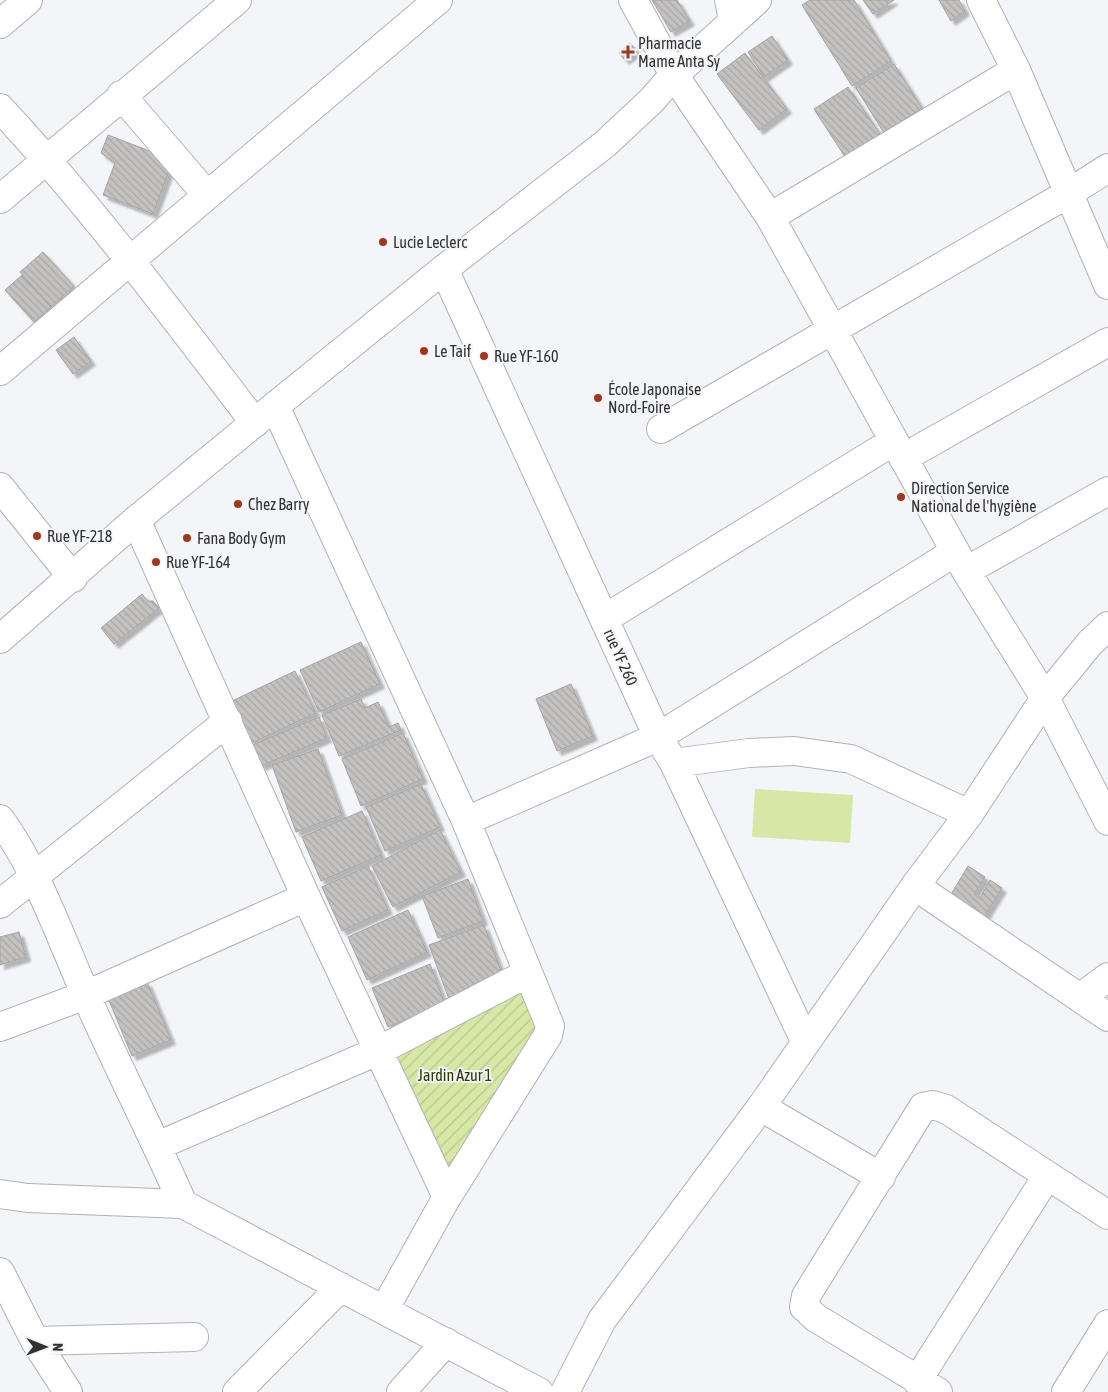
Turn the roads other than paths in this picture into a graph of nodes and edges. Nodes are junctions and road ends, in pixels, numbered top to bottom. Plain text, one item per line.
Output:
1 (28, 0) edge
2 (236, 0) edge
3 (438, 0) edge
4 (633, 0) edge
5 (757, 0) edge
6 (981, 0) edge
7 (731, 10) edge
8 (0, 24) edge
9 (1016, 70) junction
10 (674, 75) junction
11 (121, 95) junction
12 (0, 108) edge
13 (47, 158) junction
14 (1108, 168) edge
15 (1069, 193) junction
16 (207, 195) junction
17 (0, 199) edge
18 (770, 217) junction
19 (130, 260) junction
20 (444, 269) junction
21 (1108, 285) edge
22 (832, 330) junction
23 (1108, 342) edge
24 (0, 371) edge
25 (265, 414) junction
26 (662, 429) dead end
27 (899, 450) junction
28 (0, 488) edge
29 (1108, 491) edge
30 (136, 520) junction
31 (960, 562) junction
32 (73, 578) junction
33 (604, 619) junction
34 (1108, 626) edge
35 (0, 639) edge
36 (1045, 698) junction
37 (228, 722) junction
38 (658, 737) junction
39 (674, 763) junction
40 (1099, 785) edge
41 (969, 814) junction
42 (0, 819) edge
43 (466, 821) junction
44 (1108, 821) edge
45 (35, 876) junction
46 (915, 886) junction
47 (306, 898) junction
48 (0, 904) edge
49 (528, 973) junction
50 (1108, 977) edge
51 (86, 995) junction
52 (1081, 997) junction
53 (1108, 1016) edge
54 (0, 1027) edge
55 (805, 1041) junction
56 (378, 1051) junction
57 (761, 1107) junction
58 (157, 1146) junction
59 (1047, 1176) junction
60 (880, 1177) junction
61 (0, 1194) edge
62 (447, 1197) junction
63 (183, 1204) junction
64 (1108, 1215) edge
65 (0, 1272) edge
66 (341, 1287) junction
67 (384, 1310) junction
68 (1108, 1324) edge
69 (194, 1337) dead end
70 (36, 1341) junction
71 (446, 1342) junction
72 (928, 1386) edge
73 (68, 1392) edge
74 (237, 1392) edge
75 (401, 1392) edge
76 (539, 1392) edge
77 (565, 1392) edge
78 (1066, 1392) edge

1 - 8 street
2 - 11 street
3 - 16 street
4 - 10 street
5 - 7 street
6 - 9 street
7 - 10 street
9 - 15 street
9 - 18 street
10 - 18 street
10 - 20 street
11 - 13 street
11 - 16 street
12 - 13 street
13 - 17 street
13 - 19 street
14 - 15 street
15 - 21 street
15 - 22 street
16 - 19 street
18 - 22 street
19 - 24 street
19 - 25 street
20 - 25 street
20 - 33 street, rue YF 260
22 - 26 street
22 - 27 street
23 - 27 street
25 - 30 street
25 - 43 street
27 - 31 street
27 - 33 street
28 - 32 street
29 - 31 street
30 - 32 street
30 - 37 street
31 - 36 street
31 - 38 street
32 - 35 street
33 - 38 street, rue YF 260
34 - 36 street
36 - 40 street
36 - 41 street
37 - 45 street
37 - 47 street
38 - 39 street, rue YF 260
38 - 43 street
39 - 41 street
39 - 55 street, rue YF 260
40 - 44 street
41 - 46 street
42 - 45 street
43 - 49 street
45 - 48 street
45 - 51 street
46 - 52 street
46 - 55 street
47 - 51 street
47 - 56 street
49 - 56 street
49 - 62 street
50 - 52 street
51 - 54 street
51 - 58 street
52 - 53 street
55 - 57 street
56 - 58 street
56 - 62 street
57 - 60 street
57 - 77 street
58 - 63 street
59 - 60 street
59 - 64 street
59 - 72 street
60 - 72 street
61 - 63 street
62 - 67 street
63 - 66 street
65 - 70 street
66 - 67 street
66 - 74 street
67 - 71 street
68 - 78 street
69 - 70 street
70 - 73 street
71 - 75 street
71 - 76 street

